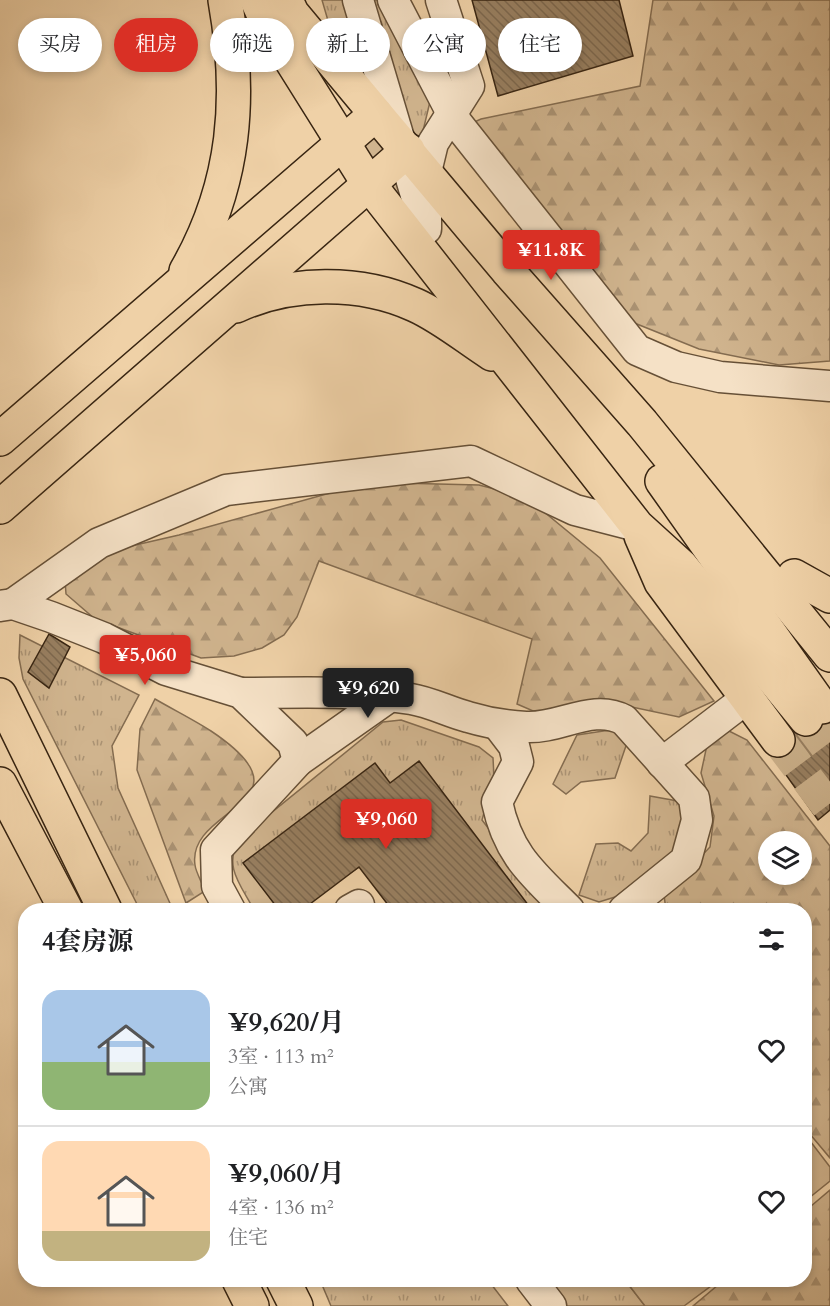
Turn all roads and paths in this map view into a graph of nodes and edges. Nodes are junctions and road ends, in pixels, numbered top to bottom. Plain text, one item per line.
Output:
1 (225, 0) edge
2 (257, 0) edge
3 (286, 0) edge
4 (358, 0) edge
5 (393, 0) edge
6 (441, 0) edge
7 (376, 114) junction
8 (343, 143) junction
9 (408, 150) junction
10 (368, 183) junction
11 (177, 286) junction
12 (221, 313) junction
13 (513, 368) junction
14 (830, 386) edge
15 (642, 423) junction
16 (3, 435) edge
17 (0, 507) edge
18 (637, 526) junction
19 (794, 576) junction
20 (830, 596) edge
21 (6, 605) edge
22 (830, 619) edge
23 (830, 655) edge
24 (241, 693) junction
25 (0, 694) edge
26 (389, 697) junction
27 (747, 698) junction
28 (805, 718) edge
29 (561, 724) junction
30 (498, 725) junction
31 (296, 752) junction
32 (519, 762) junction
33 (662, 763) junction
34 (0, 784) edge
35 (62, 903) edge
36 (102, 903) edge
37 (226, 903) edge
38 (562, 903) edge
39 (638, 903) edge
40 (242, 1287) edge
41 (286, 1287) edge
42 (536, 1287) edge
43 (252, 1306) edge
44 (296, 1306) edge
45 (551, 1306) edge

1 - 11 main road
2 - 8 main road
3 - 7 main road
4 - 6 street
5 - 14 street
7 - 8 main road
7 - 9 main road
8 - 10 main road
8 - 11 main road
9 - 10 main road
9 - 15 main road
9 - 28 main road
10 - 12 main road
10 - 13 main road
11 - 16 main road
12 - 13 main road
12 - 17 main road
13 - 18 main road
15 - 19 main road
15 - 23 main road
18 - 21 street
18 - 27 main road
18 - 28 main road
19 - 20 main road
19 - 22 main road
21 - 24 street
24 - 26 street
24 - 31 street
25 - 36 main road
26 - 30 street
26 - 31 street
27 - 28 main road
27 - 33 street
29 - 30 street
29 - 32 street
29 - 33 street
30 - 32 street
31 - 37 street
32 - 38 street
33 - 39 street
34 - 35 main road
40 - 43 main road
41 - 44 main road
42 - 45 street

